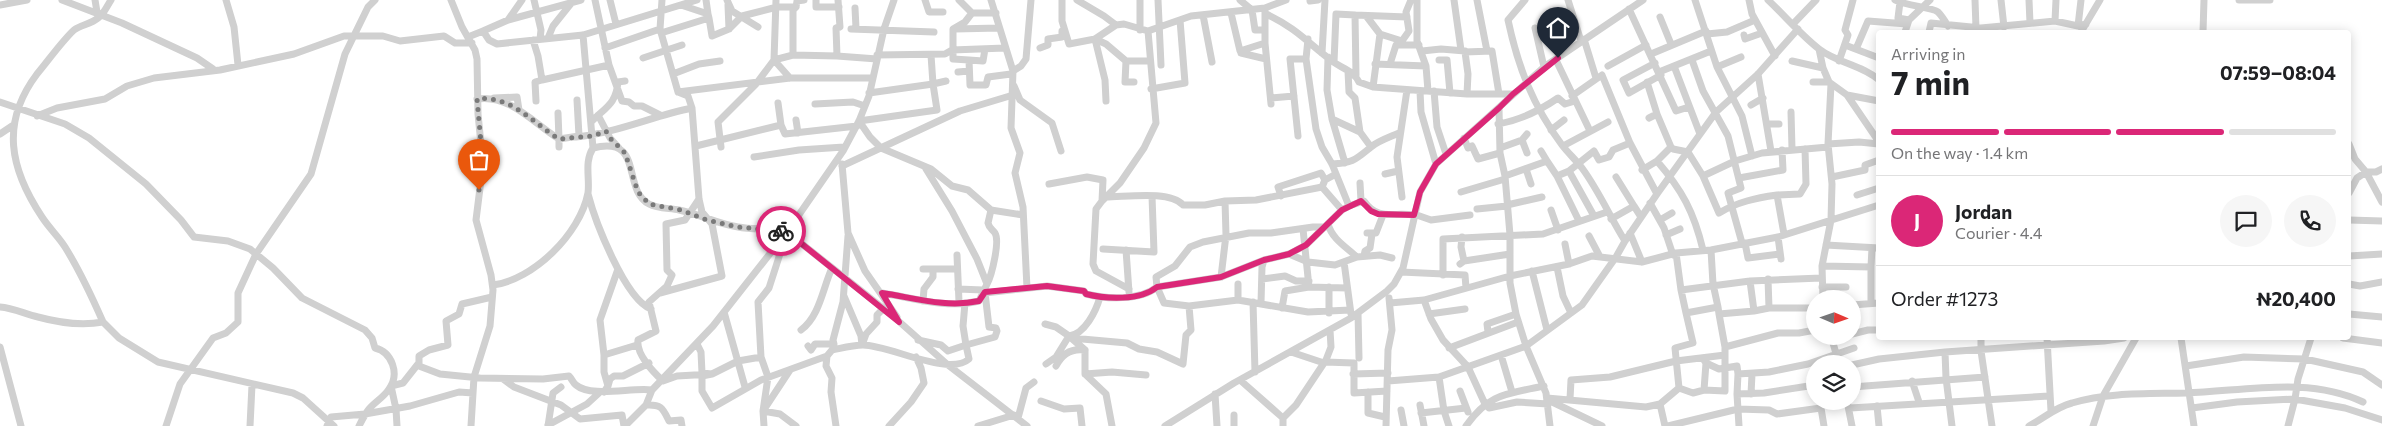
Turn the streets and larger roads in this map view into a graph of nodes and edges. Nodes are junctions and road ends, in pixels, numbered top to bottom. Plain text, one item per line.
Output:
1 (27, 0) edge
2 (62, 0) edge
3 (95, 0) edge
4 (112, 0) edge
5 (226, 0) edge
6 (375, 0) edge
7 (451, 0) edge
8 (522, 0) edge
9 (534, 0) edge
10 (581, 0) edge
11 (595, 0) edge
12 (610, 0) edge
13 (662, 0) edge
14 (695, 0) edge
15 (706, 0) edge
16 (804, 0) edge
17 (816, 0) edge
18 (894, 0) edge
19 (925, 0) edge
20 (958, 0) edge
21 (991, 0) edge
22 (1031, 0) edge
23 (1062, 0) edge
24 (1077, 0) edge
25 (1140, 0) edge
26 (1158, 0) edge
27 (1240, 0) edge
28 (1286, 0) edge
29 (1318, 0) edge
30 (1325, 0) edge
31 (1411, 0) edge
32 (1417, 0) edge
33 (1454, 0) edge
34 (1477, 0) edge
35 (1525, 0) edge
36 (1568, 0) edge
37 (1643, 0) edge
38 (1695, 0) edge
39 (1749, 0) edge
40 (1768, 0) edge
41 (1816, 0) edge
42 (1853, 0) edge
43 (1930, 0) edge
44 (1968, 0) edge
45 (1975, 0) edge
46 (2001, 0) edge
47 (2029, 0) edge
48 (2056, 0) edge
49 (2081, 0) edge
50 (2100, 0) edge
51 (2204, 0) edge
52 (2239, 0) edge
53 (2270, 0) edge
54 (573, 1) edge
55 (1310, 1) edge
56 (1897, 1) edge
57 (727, 2) edge
58 (555, 3) edge
59 (1808, 3) edge
60 (776, 4) edge
61 (839, 4) edge
62 (0, 5) edge
63 (681, 5) junction
64 (1916, 5) edge
65 (796, 7) junction
66 (855, 8) dead end
67 (662, 9) junction
68 (1629, 9) junction
69 (1252, 10) junction
70 (1265, 11) junction
71 (942, 12) dead end
72 (99, 13) junction
73 (537, 13) junction
74 (972, 13) junction
75 (996, 13) junction
76 (1231, 13) junction
77 (1203, 15) junction
78 (1355, 15) junction
79 (708, 16) junction
80 (742, 16) junction
81 (562, 17) junction
82 (1062, 17) junction
83 (1367, 17) junction
84 (1407, 17) junction
85 (1660, 17) dead end
86 (508, 20) junction
87 (1180, 20) junction
88 (1755, 20) junction
89 (2055, 21) junction
90 (1908, 22) junction
91 (2030, 23) junction
92 (616, 24) junction
93 (1116, 25) junction
94 (1159, 26) junction
95 (1796, 26) junction
96 (1948, 26) junction
97 (758, 27) dead end
98 (2004, 27) junction
99 (2082, 27) edge
100 (999, 28) junction
101 (1535, 28) dead end
102 (729, 29) junction
103 (884, 29) junction
104 (954, 29) junction
105 (1980, 29) edge
106 (1265, 30) junction
107 (1906, 30) edge
108 (1929, 30) edge
109 (2203, 30) edge
110 (483, 31) junction
111 (602, 31) junction
112 (660, 31) junction
113 (1144, 31) junction
114 (934, 32) dead end
115 (1707, 33) junction
116 (1762, 33) junction
117 (354, 34) junction
118 (1380, 34) junction
119 (583, 35) junction
120 (1744, 35) dead end
121 (548, 38) junction
122 (536, 39) junction
123 (1095, 39) junction
124 (1308, 39) junction
125 (470, 40) junction
126 (1582, 40) junction
127 (1265, 43) junction
128 (1671, 44) junction
129 (682, 45) dead end
130 (1646, 45) junction
131 (1845, 45) junction
132 (605, 48) junction
133 (1005, 48) junction
134 (1040, 48) dead end
135 (1420, 48) junction
136 (985, 49) junction
137 (1819, 49) junction
138 (1856, 49) junction
139 (952, 50) junction
140 (666, 51) junction
141 (1463, 51) junction
142 (1487, 51) junction
143 (1711, 51) junction
144 (1240, 52) junction
145 (1651, 54) junction
146 (793, 55) junction
147 (932, 55) junction
148 (837, 56) junction
149 (1775, 56) junction
150 (877, 57) junction
151 (1741, 57) dead end
152 (1876, 57) edge
153 (643, 58) dead end
154 (1328, 58) junction
155 (1266, 59) junction
156 (1306, 59) junction
157 (774, 60) junction
158 (969, 60) junction
159 (1439, 60) dead end
160 (1556, 60) junction
161 (1692, 60) junction
162 (720, 61) dead end
163 (1126, 61) junction
164 (1149, 61) junction
165 (1792, 61) dead end
166 (1839, 61) junction
167 (1212, 62) dead end
168 (1243, 62) dead end
169 (1655, 63) junction
170 (1375, 64) junction
171 (1390, 64) junction
172 (609, 65) junction
173 (1161, 65) dead end
174 (238, 66) junction
175 (1426, 66) junction
176 (1608, 66) dead end
177 (1674, 66) junction
178 (1717, 66) junction
179 (1544, 67) junction
180 (1823, 68) junction
181 (213, 69) junction
182 (969, 71) junction
183 (1348, 71) junction
184 (586, 72) junction
185 (958, 72) dead end
186 (1012, 73) junction
187 (673, 74) junction
188 (1660, 74) junction
189 (1758, 74) junction
190 (1356, 75) junction
191 (1876, 77) edge
192 (790, 78) junction
193 (872, 78) junction
194 (1596, 78) junction
195 (542, 80) junction
196 (625, 81) dead end
197 (946, 81) dead end
198 (758, 82) junction
199 (1134, 82) dead end
200 (1647, 82) junction
201 (1813, 82) dead end
202 (1830, 83) junction
203 (933, 84) junction
204 (1525, 84) junction
205 (1014, 86) junction
206 (1373, 86) junction
207 (1151, 89) junction
208 (1407, 90) junction
209 (1427, 91) junction
210 (617, 92) junction
211 (678, 92) junction
212 (869, 93) junction
213 (1450, 93) junction
214 (1467, 94) junction
215 (1499, 94) junction
216 (1513, 94) junction
217 (1847, 94) junction
218 (1013, 95) junction
219 (1294, 96) junction
220 (1731, 96) junction
221 (494, 98) junction
222 (1574, 98) junction
223 (1763, 98) junction
224 (477, 99) junction
225 (577, 100) dead end
226 (1876, 100) edge
227 (536, 101) dead end
228 (1106, 101) dead end
229 (0, 102) edge
230 (778, 103) dead end
231 (815, 104) dead end
232 (1751, 105) dead end
233 (865, 106) junction
234 (1688, 107) junction
235 (692, 108) junction
236 (1499, 108) junction
237 (17, 109) junction
238 (519, 110) junction
239 (1539, 111) junction
240 (1716, 112) junction
241 (1791, 112) dead end
242 (558, 113) dead end
243 (1657, 114) junction
244 (598, 115) junction
245 (660, 115) junction
246 (37, 116) junction
247 (1649, 118) dead end
248 (1332, 119) junction
249 (796, 120) dead end
250 (1564, 120) dead end
251 (592, 121) junction
252 (1608, 122) dead end
253 (858, 124) junction
254 (1498, 124) junction
255 (1767, 124) junction
256 (1779, 124) dead end
257 (782, 125) junction
258 (12, 126) junction
259 (1552, 130) junction
260 (606, 131) junction
261 (1590, 131) junction
262 (1360, 132) junction
263 (1399, 132) junction
264 (1876, 132) edge
265 (798, 133) junction
266 (0, 134) edge
267 (1527, 134) dead end
268 (1700, 134) junction
269 (593, 136) junction
270 (1298, 136) dead end
271 (576, 137) junction
272 (1464, 138) junction
273 (1522, 140) junction
274 (559, 143) junction
275 (721, 143) junction
276 (1630, 143) junction
277 (1876, 143) edge
278 (696, 146) junction
279 (1563, 146) junction
280 (1828, 146) junction
281 (1371, 147) junction
282 (1671, 147) junction
283 (593, 148) junction
284 (619, 148) junction
285 (881, 148) junction
286 (844, 149) junction
287 (1792, 149) junction
288 (1805, 149) junction
289 (1500, 150) junction
290 (1782, 150) junction
291 (1061, 151) dead end
292 (1541, 151) dead end
293 (1771, 151) junction
294 (1688, 152) junction
295 (1527, 153) dead end
296 (1446, 154) junction
297 (1752, 156) junction
298 (754, 157) dead end
299 (2352, 160) edge
300 (1548, 161) junction
301 (1656, 161) junction
302 (1735, 161) junction
303 (1876, 161) edge
304 (1345, 163) junction
305 (1578, 163) junction
306 (1332, 164) junction
307 (1436, 164) junction
308 (923, 165) junction
309 (842, 166) junction
310 (1526, 169) junction
311 (2382, 169) edge
312 (1642, 170) junction
313 (1398, 171) junction
314 (1570, 171) junction
315 (2366, 172) junction
316 (1336, 174) junction
317 (1385, 174) dead end
318 (1557, 176) junction
319 (1670, 176) junction
320 (1703, 176) junction
321 (1616, 177) dead end
322 (1832, 177) junction
323 (1505, 178) junction
324 (1739, 178) junction
325 (1360, 183) dead end
326 (1049, 184) dead end
327 (1323, 184) junction
328 (1531, 184) dead end
329 (1876, 189) edge
330 (2351, 190) edge
331 (1461, 192) dead end
332 (588, 194) junction
333 (1656, 194) junction
334 (1857, 194) dead end
335 (1777, 195) junction
336 (1152, 196) junction
337 (1280, 196) junction
338 (1402, 197) dead end
339 (1542, 197) dead end
340 (699, 199) junction
341 (1104, 199) junction
342 (1225, 200) junction
343 (1361, 201) junction
344 (2382, 202) edge
345 (1650, 204) junction
346 (1507, 206) junction
347 (1634, 206) junction
348 (1731, 206) junction
349 (1876, 206) edge
350 (1345, 208) junction
351 (1476, 209) dead end
352 (991, 210) junction
353 (1551, 210) dead end
354 (1672, 213) dead end
355 (689, 214) junction
356 (1023, 215) junction
357 (1383, 215) junction
358 (1414, 215) junction
359 (1470, 215) dead end
360 (1609, 215) junction
361 (1594, 216) junction
362 (1641, 217) junction
363 (707, 220) junction
364 (1660, 220) junction
365 (1830, 220) junction
366 (2351, 220) edge
367 (1578, 221) junction
368 (2382, 221) edge
369 (1327, 226) junction
370 (1303, 229) junction
371 (1680, 229) dead end
372 (1558, 230) junction
373 (787, 232) junction
374 (848, 233) junction
375 (1630, 233) junction
376 (1510, 235) junction
377 (1666, 235) junction
378 (1781, 235) junction
379 (1226, 236) junction
380 (1589, 236) dead end
381 (1462, 237) junction
382 (1625, 240) junction
383 (1743, 243) junction
384 (1565, 244) dead end
385 (1306, 245) junction
386 (1826, 245) junction
387 (1875, 248) edge
388 (1103, 249) dead end
389 (1126, 250) junction
390 (1707, 250) junction
391 (256, 254) junction
392 (1289, 254) junction
393 (1510, 254) junction
394 (1675, 254) junction
395 (2382, 254) edge
396 (957, 255) dead end
397 (1599, 255) junction
398 (2351, 256) edge
399 (1361, 257) junction
400 (1616, 257) junction
401 (1392, 258) dead end
402 (1264, 260) junction
403 (1308, 262) junction
404 (1344, 262) junction
405 (1642, 262) junction
406 (1569, 264) junction
407 (1822, 266) junction
408 (1557, 267) junction
409 (1871, 267) junction
410 (618, 268) junction
411 (832, 268) junction
412 (922, 269) dead end
413 (933, 269) junction
414 (958, 269) junction
415 (1532, 271) junction
416 (1401, 272) junction
417 (1443, 275) junction
418 (1510, 276) junction
419 (844, 277) junction
420 (1221, 277) junction
421 (1821, 278) junction
422 (1262, 279) junction
423 (1768, 279) junction
424 (1750, 281) junction
425 (2382, 282) edge
426 (987, 284) junction
427 (1238, 284) dead end
428 (1309, 284) junction
429 (1713, 284) junction
430 (2351, 284) edge
431 (493, 285) junction
432 (1157, 287) junction
433 (1329, 287) junction
434 (1822, 287) junction
435 (1846, 287) dead end
436 (1027, 288) junction
437 (1347, 288) junction
438 (1466, 288) junction
439 (958, 290) junction
440 (1681, 290) junction
441 (1822, 290) edge
442 (842, 291) junction
443 (1387, 291) junction
444 (985, 292) junction
445 (660, 293) junction
446 (882, 293) junction
447 (1129, 293) junction
448 (492, 297) junction
449 (1100, 297) junction
450 (1238, 300) junction
451 (1424, 300) junction
452 (923, 302) junction
453 (962, 302) junction
454 (1253, 302) junction
455 (1261, 303) junction
456 (1390, 303) junction
457 (1875, 303) edge
458 (1861, 304) edge
459 (0, 306) edge
460 (1189, 306) junction
461 (884, 308) junction
462 (1282, 308) junction
463 (1769, 308) junction
464 (1806, 308) edge
465 (651, 309) junction
466 (1465, 309) dead end
467 (1718, 310) junction
468 (724, 312) junction
469 (1358, 312) junction
470 (1754, 312) junction
471 (1329, 313) junction
472 (1571, 313) junction
473 (1686, 313) junction
474 (1351, 314) junction
475 (1429, 314) junction
476 (1516, 314) junction
477 (2351, 314) edge
478 (2382, 317) edge
479 (103, 322) junction
480 (899, 322) junction
481 (1518, 322) junction
482 (1045, 324) dead end
483 (801, 330) dead end
484 (1330, 330) junction
485 (1547, 330) junction
486 (1876, 330) edge
487 (1488, 332) junction
488 (1806, 332) edge
489 (1861, 332) edge
490 (1070, 337) junction
491 (2351, 339) edge
492 (917, 340) junction
493 (1982, 340) edge
494 (2076, 340) edge
495 (2135, 340) edge
496 (2181, 340) edge
497 (2310, 340) edge
498 (2048, 341) edge
499 (2382, 343) edge
500 (697, 344) junction
501 (637, 345) junction
502 (862, 345) junction
503 (966, 345) junction
504 (1834, 345) edge
505 (808, 346) dead end
506 (1526, 346) junction
507 (1725, 346) junction
508 (0, 347) edge
509 (1449, 348) junction
510 (1854, 348) dead end
511 (1085, 350) junction
512 (1981, 351) junction
513 (827, 352) junction
514 (1291, 352) junction
515 (1945, 352) junction
516 (1836, 353) junction
517 (604, 355) junction
518 (1500, 355) junction
519 (1725, 355) junction
520 (1059, 356) junction
521 (762, 357) junction
522 (916, 357) junction
523 (1359, 358) dead end
524 (2305, 358) junction
525 (738, 361) junction
526 (1676, 361) junction
527 (1704, 361) junction
528 (1325, 362) junction
529 (649, 363) junction
530 (1861, 363) edge
531 (418, 364) junction
532 (1046, 364) dead end
533 (948, 365) junction
534 (1056, 366) dead end
535 (2186, 366) junction
536 (1468, 367) junction
537 (1726, 368) junction
538 (790, 370) junction
539 (190, 371) junction
540 (1254, 372) junction
541 (712, 374) junction
542 (1086, 374) junction
543 (1353, 374) junction
544 (1738, 374) junction
545 (1752, 374) junction
546 (1146, 375) dead end
547 (474, 377) junction
548 (768, 377) junction
549 (1388, 377) junction
550 (1985, 377) junction
551 (1439, 378) junction
552 (1946, 378) junction
553 (503, 379) junction
554 (1240, 380) junction
555 (663, 381) junction
556 (1912, 381) junction
557 (1034, 382) dead end
558 (252, 385) junction
559 (391, 386) junction
560 (1544, 386) junction
561 (1806, 386) edge
562 (1861, 386) edge
563 (2382, 386) edge
564 (561, 387) dead end
565 (2297, 387) junction
566 (745, 388) junction
567 (1679, 388) junction
568 (604, 390) junction
569 (652, 390) junction
570 (1704, 390) junction
571 (1387, 391) junction
572 (1460, 391) dead end
573 (1368, 392) junction
574 (1512, 392) junction
575 (474, 393) junction
576 (2189, 393) junction
577 (1215, 394) junction
578 (1737, 394) junction
579 (1751, 394) junction
580 (2049, 396) junction
581 (2103, 396) junction
582 (1570, 399) junction
583 (2295, 399) junction
584 (1041, 401) dead end
585 (1548, 401) junction
586 (1989, 401) junction
587 (553, 402) junction
588 (1919, 402) junction
589 (1950, 402) junction
590 (2363, 402) dead end
591 (1485, 404) junction
592 (1660, 404) junction
593 (646, 405) junction
594 (1420, 405) dead end
595 (1861, 405) edge
596 (1876, 406) junction
597 (1466, 408) junction
598 (2192, 408) junction
599 (396, 409) junction
600 (1738, 409) junction
601 (1400, 410) dead end
602 (1849, 410) edge
603 (764, 411) junction
604 (2051, 411) junction
605 (571, 412) junction
606 (1444, 412) junction
607 (1421, 413) junction
608 (365, 414) junction
609 (1234, 415) dead end
610 (1016, 416) junction
611 (1385, 417) junction
612 (1284, 418) junction
613 (1471, 419) junction
614 (2382, 420) edge
615 (330, 425) edge
616 (548, 425) edge
617 (21, 426) edge
618 (166, 426) edge
619 (250, 426) edge
620 (359, 426) edge
621 (397, 426) edge
622 (471, 426) edge
623 (624, 426) edge
624 (682, 426) edge
625 (764, 426) edge
626 (796, 426) edge
627 (836, 426) edge
628 (889, 426) edge
629 (978, 426) edge
630 (1027, 426) edge
631 (1082, 426) edge
632 (1112, 426) edge
633 (1164, 426) edge
634 (1217, 426) edge
635 (1234, 426) edge
636 (1283, 426) edge
637 (1386, 426) edge
638 (1404, 426) edge
639 (1424, 426) edge
640 (1449, 426) edge
641 (1466, 426) edge
642 (1550, 426) edge
643 (1601, 426) edge
644 (1667, 426) edge
645 (1739, 426) edge
646 (1824, 426) edge
647 (1852, 426) edge
648 (1879, 426) edge
649 (1952, 426) edge
650 (1992, 426) edge
651 (2029, 426) edge
652 (2093, 426) edge
653 (2194, 426) edge
654 (2288, 426) edge

1 - 62 street
2 - 72 street
3 - 72 street
4 - 72 street
5 - 174 street
6 - 117 street
7 - 125 street
8 - 86 street
9 - 73 street
10 - 54 street
11 - 111 street
12 - 92 street
13 - 67 street
14 - 63 street
15 - 79 street
16 - 65 street
17 - 61 street
18 - 103 street
19 - 71 street
20 - 74 street
21 - 75 street
22 - 186 street
23 - 82 street
24 - 93 street
25 - 113 street
26 - 94 street
27 - 69 street
28 - 70 street
29 - 55 street
30 - 154 street
31 - 84 street
32 - 135 street
33 - 141 street
34 - 142 street
35 - 204 street
36 - 126 street
37 - 68 street
38 - 115 street
39 - 88 street
40 - 95 street
41 - 59 street
42 - 131 street
43 - 64 street
44 - 45 street
45 - 105 street
46 - 98 street
47 - 91 street
48 - 89 street
49 - 99 street
50 - 99 street
51 - 109 street
52 - 53 street
54 - 58 street
54 - 81 street
56 - 64 street
56 - 90 street
57 - 80 street
57 - 102 street
58 - 73 street
58 - 81 street
59 - 95 street
60 - 65 street
60 - 80 street
60 - 157 street
61 - 148 street
63 - 67 street
63 - 79 street
64 - 90 street
64 - 96 street
65 - 146 street
66 - 103 street
67 - 92 street
67 - 112 street
68 - 126 street
68 - 130 street
69 - 70 street
69 - 76 street
69 - 106 street
70 - 106 street
70 - 124 street
72 - 181 street
72 - 237 street
73 - 86 street
73 - 122 street
74 - 75 street
74 - 104 street
75 - 100 street
76 - 77 street
76 - 144 street
77 - 87 street
77 - 167 street
78 - 83 street
78 - 154 street
78 - 190 street
79 - 102 street
79 - 112 street
80 - 97 street
80 - 102 street
81 - 121 street
82 - 123 street
82 - 134 street
83 - 84 street
83 - 118 street
84 - 118 street
85 - 128 street
86 - 110 street
87 - 94 street
87 - 207 street
88 - 115 street
88 - 116 street
89 - 91 street
89 - 99 street
90 - 107 street
90 - 138 street
91 - 98 street
92 - 111 street
93 - 113 street
93 - 123 street
94 - 113 street
94 - 173 street
95 - 137 street
95 - 149 street
96 - 105 street
96 - 108 street
98 - 105 street
100 - 104 street
100 - 133 street
101 - 179 street
103 - 114 street
103 - 150 street
104 - 139 street
106 - 127 street
110 - 122 street
110 - 125 street
111 - 119 street
111 - 132 street
112 - 132 street
112 - 140 street
113 - 164 street
115 - 128 street
115 - 143 street
116 - 120 street
116 - 149 street
117 - 125 street
117 - 174 street
117 - 391 street
118 - 170 street
119 - 121 street
119 - 184 street
121 - 122 street
122 - 195 street
123 - 163 street
123 - 228 street
124 - 154 street
124 - 156 street
125 - 224 street
126 - 160 street
126 - 194 street
127 - 144 street
127 - 155 street
128 - 145 street
129 - 140 street
130 - 145 street
130 - 176 street
131 - 138 street
131 - 166 street
132 - 172 street
133 - 136 street
133 - 186 street
135 - 141 street
135 - 171 street
135 - 175 street
136 - 139 street
136 - 158 street
137 - 166 street
137 - 180 street
138 - 152 street
139 - 147 street
139 - 158 street
140 - 153 street
140 - 187 street
141 - 142 street
141 - 214 street
142 - 215 street
143 - 161 street
143 - 178 street
144 - 155 street
144 - 168 street
145 - 169 street
146 - 148 street
146 - 157 street
147 - 150 street
147 - 203 street
148 - 150 street
149 - 189 street
150 - 193 street
151 - 178 street
154 - 183 street
154 - 248 street
155 - 219 street
156 - 219 street
156 - 306 street
157 - 192 street
157 - 198 street
158 - 182 street
159 - 213 street
160 - 179 street
160 - 222 street
161 - 177 street
161 - 240 street
162 - 187 street
163 - 164 street
163 - 199 street
164 - 207 street
165 - 180 street
166 - 191 street
169 - 188 street
169 - 200 street
170 - 171 street
170 - 206 street
171 - 175 street
172 - 184 street
172 - 210 street
174 - 181 street
175 - 209 street
177 - 188 street
177 - 234 street
178 - 220 street
179 - 204 street
180 - 202 street
181 - 246 street
182 - 185 street
182 - 186 street
183 - 190 street
183 - 262 street
184 - 195 street
184 - 251 street
186 - 205 street
187 - 211 street
188 - 200 street
188 - 234 street
189 - 220 street
189 - 223 street
190 - 206 street
192 - 193 street
192 - 198 street
193 - 212 street
194 - 222 street
194 - 276 street
195 - 227 street
196 - 210 street
197 - 203 street
198 - 211 street
198 - 275 street
200 - 243 street
201 - 202 street
202 - 217 street
202 - 280 street
203 - 212 street
203 - 253 street
204 - 216 street
204 - 239 street
205 - 218 street
205 - 291 street
206 - 208 street
207 - 341 street
208 - 209 street
208 - 263 street
209 - 213 street
209 - 296 street
209 - 307 street
210 - 244 street
210 - 245 street
211 - 235 street
212 - 233 street
213 - 214 street
214 - 215 street
215 - 216 street
216 - 236 street
217 - 226 street
217 - 264 street
218 - 285 street
218 - 356 street
219 - 270 street
220 - 240 street
220 - 297 street
221 - 224 street
221 - 238 street
221 - 238 street
222 - 239 street
222 - 261 street
223 - 232 street
223 - 255 street
224 - 431 street
225 - 271 street
229 - 237 street
230 - 257 street
231 - 233 street
233 - 253 street
234 - 268 street
235 - 245 street
235 - 278 street
236 - 254 street
236 - 272 street
237 - 246 street
237 - 258 street
238 - 274 street
239 - 254 street
239 - 259 street
240 - 268 street
240 - 302 street
241 - 287 street
242 - 274 street
243 - 247 street
243 - 282 street
244 - 251 street
244 - 260 street
245 - 260 street
246 - 391 street
248 - 262 street
248 - 304 street
249 - 265 street
250 - 259 street
251 - 269 street
252 - 261 street
253 - 265 street
253 - 285 street
253 - 286 street
254 - 289 street
255 - 256 street
255 - 293 street
257 - 265 street
257 - 275 street
258 - 266 street
258 - 479 street
259 - 279 street
260 - 269 street
260 - 284 street
261 - 279 street
262 - 281 street
263 - 281 street
263 - 313 street
267 - 273 street
268 - 294 street
269 - 271 street
269 - 283 street
271 - 274 street
272 - 289 street
272 - 296 street
273 - 289 street
273 - 295 street
275 - 278 street
276 - 305 street
276 - 312 street
277 - 280 street
278 - 340 street
279 - 305 street
280 - 288 street
280 - 322 street
281 - 304 street
282 - 294 street
282 - 301 street
283 - 284 street
283 - 332 street
284 - 355 street
285 - 308 street
285 - 309 street
286 - 298 street
286 - 309 street
286 - 373 street
287 - 288 street
287 - 290 street
288 - 335 street
289 - 323 street
290 - 293 street
290 - 324 street
292 - 300 street
293 - 297 street
294 - 319 street
294 - 320 street
296 - 307 street
297 - 302 street
299 - 315 street
300 - 310 street
300 - 318 street
301 - 312 street
301 - 319 street
302 - 320 street
302 - 324 street
303 - 322 street
304 - 306 street
305 - 314 street
305 - 360 street
306 - 316 street
307 - 358 street
308 - 352 street
308 - 426 street
309 - 374 street
310 - 323 street
310 - 328 street
311 - 315 street
312 - 333 street
313 - 317 street
313 - 338 street
314 - 318 street
314 - 361 street
315 - 330 street
315 - 344 street
316 - 327 street
316 - 350 street
318 - 367 street
319 - 333 street
319 - 390 street
320 - 348 street
321 - 347 street
322 - 365 street
323 - 331 street
323 - 346 street
324 - 348 street
325 - 343 street
326 - 341 street
327 - 337 street
327 - 337 street
327 - 350 street
329 - 334 street
332 - 410 street
332 - 431 street
333 - 345 street
335 - 348 street
335 - 378 street
336 - 341 street
336 - 342 street
336 - 389 street
337 - 342 street
339 - 346 street
340 - 355 street
340 - 363 street
341 - 447 street
342 - 379 street
343 - 350 street
343 - 357 street
345 - 362 street
345 - 364 street
346 - 351 street
346 - 376 street
347 - 360 street
347 - 362 street
348 - 383 street
349 - 365 street
350 - 369 street
352 - 356 street
352 - 426 street
353 - 372 street
354 - 364 street
355 - 363 street
355 - 445 street
356 - 436 street
357 - 358 street
357 - 399 street
358 - 359 street
358 - 416 street
360 - 361 street
360 - 382 street
361 - 367 street
362 - 375 street
363 - 373 street
363 - 445 street
364 - 377 street
365 - 378 street
365 - 386 street
366 - 368 street
367 - 372 street
369 - 370 street
369 - 385 street
369 - 399 street
370 - 379 street
370 - 385 street
371 - 377 street
372 - 376 street
373 - 411 street
373 - 468 street
373 - 521 street
374 - 419 street
374 - 446 street
375 - 382 street
375 - 405 street
376 - 381 street
376 - 393 street
377 - 394 street
378 - 383 street
378 - 383 street
379 - 420 street
379 - 432 street
380 - 397 street
381 - 393 street
381 - 417 street
382 - 400 street
383 - 390 street
384 - 406 street
385 - 392 street
385 - 403 street
386 - 387 street
386 - 407 street
387 - 409 street
388 - 389 street
389 - 447 street
390 - 394 street
390 - 429 street
391 - 539 street
391 - 559 street
392 - 402 street
392 - 403 street
393 - 418 street
394 - 405 street
394 - 440 street
395 - 398 street
396 - 414 street
397 - 400 street
397 - 406 street
399 - 401 street
399 - 404 street
400 - 405 street
400 - 472 street
402 - 420 street
402 - 422 street
403 - 404 street
403 - 428 street
404 - 437 street
406 - 408 street
407 - 409 street
407 - 421 street
408 - 415 street
408 - 472 street
409 - 457 street
410 - 465 street
410 - 517 street
411 - 419 street
411 - 483 street
412 - 413 street
413 - 414 street
413 - 452 street
414 - 439 street
415 - 418 street
415 - 485 street
416 - 417 street
416 - 443 street
417 - 438 street
418 - 438 street
418 - 476 street
419 - 442 street
419 - 461 street
420 - 432 street
421 - 423 street
421 - 434 street
422 - 428 street
422 - 455 street
423 - 424 street
423 - 463 street
424 - 429 street
424 - 470 street
425 - 430 street
426 - 444 street
427 - 450 street
428 - 433 street
428 - 462 street
429 - 440 street
429 - 467 street
431 - 448 street
432 - 447 street
432 - 460 street
433 - 437 street
433 - 471 street
434 - 435 street
434 - 441 street
436 - 444 street
436 - 449 street
437 - 474 street
438 - 451 street
439 - 444 street
439 - 453 street
440 - 473 street
442 - 502 street
442 - 513 street
443 - 456 street
443 - 469 street
444 - 453 street
444 - 503 street
445 - 465 street
446 - 452 street
446 - 480 street
447 - 449 street
448 - 531 street
448 - 547 street
449 - 490 street
450 - 454 street
450 - 460 street
451 - 456 street
451 - 475 street
452 - 453 street
453 - 503 street
454 - 455 street
454 - 540 street
455 - 462 street
456 - 549 street
457 - 458 street
459 - 479 street
460 - 490 street
461 - 480 street
461 - 502 street
462 - 471 street
463 - 464 street
463 - 470 street
465 - 501 street
466 - 475 street
467 - 470 street
467 - 473 street
467 - 507 street
468 - 500 street
468 - 525 street
469 - 474 street
469 - 523 street
471 - 474 street
472 - 485 street
473 - 526 street
474 - 484 street
475 - 509 street
476 - 481 street
476 - 487 street
477 - 478 street
479 - 539 street
480 - 492 street
481 - 487 street
481 - 506 street
482 - 490 street
484 - 514 street
484 - 528 street
485 - 506 street
486 - 489 street
487 - 509 street
488 - 507 street
490 - 511 street
490 - 520 street
491 - 499 street
492 - 503 street
492 - 533 street
493 - 512 street
494 - 498 street
495 - 581 street
496 - 535 street
497 - 524 street
498 - 512 street
498 - 580 street
500 - 541 street
500 - 555 street
501 - 517 street
501 - 529 street
502 - 513 street
502 - 522 street
503 - 533 street
504 - 516 street
505 - 513 street
506 - 518 street
506 - 560 street
507 - 519 street
508 - 617 street
509 - 536 street
510 - 516 street
511 - 520 street
511 - 542 street
512 - 515 street
512 - 550 street
513 - 538 street
513 - 627 street
514 - 528 street
514 - 540 street
515 - 530 street
515 - 552 street
516 - 545 street
517 - 568 street
518 - 536 street
518 - 574 street
519 - 527 street
519 - 537 street
520 - 532 street
520 - 534 street
521 - 525 street
521 - 548 street
522 - 533 street
522 - 628 street
524 - 535 street
524 - 563 street
524 - 565 street
525 - 541 street
525 - 566 street
526 - 527 street
526 - 567 street
526 - 582 street
527 - 537 street
527 - 570 street
528 - 543 street
528 - 612 street
529 - 555 street
529 - 568 street
531 - 547 street
531 - 559 street
533 - 610 street
535 - 576 street
536 - 551 street
536 - 591 street
537 - 544 street
537 - 570 street
538 - 548 street
538 - 603 street
539 - 558 street
539 - 618 street
540 - 554 street
541 - 555 street
541 - 566 street
542 - 546 street
542 - 632 street
543 - 549 street
543 - 573 street
544 - 545 street
544 - 578 street
545 - 579 street
547 - 553 street
547 - 575 street
548 - 566 street
548 - 603 street
549 - 551 street
549 - 571 street
550 - 552 street
550 - 586 street
551 - 606 street
552 - 556 street
552 - 589 street
553 - 568 street
553 - 587 street
554 - 577 street
554 - 612 street
555 - 569 street
556 - 562 street
556 - 588 street
557 - 610 street
558 - 615 street
558 - 619 street
559 - 599 street
559 - 608 street
560 - 574 street
560 - 585 street
561 - 579 street
564 - 587 street
565 - 576 street
565 - 583 street
565 - 590 street
567 - 570 street
567 - 592 street
568 - 569 street
568 - 605 street
569 - 593 street
571 - 573 street
571 - 611 street
572 - 597 street
573 - 611 street
574 - 591 street
575 - 599 street
575 - 622 street
576 - 581 street
576 - 598 street
577 - 633 street
577 - 634 street
578 - 579 street
578 - 600 street
580 - 586 street
580 - 604 street
581 - 604 street
581 - 652 street
582 - 585 street
582 - 592 street
583 - 598 street
583 - 614 street
583 - 654 street
584 - 631 street
585 - 591 street
585 - 642 street
585 - 643 street
586 - 589 street
586 - 650 street
587 - 605 street
587 - 616 street
588 - 589 street
588 - 596 street
589 - 649 street
591 - 613 street
592 - 644 street
593 - 623 street
593 - 624 street
594 - 607 street
595 - 596 street
596 - 648 street
597 - 606 street
597 - 613 street
598 - 653 street
599 - 608 street
599 - 621 street
600 - 644 street
600 - 645 street
600 - 646 street
601 - 638 street
602 - 647 street
603 - 625 street
603 - 626 street
604 - 651 street
605 - 616 street
605 - 623 street
606 - 607 street
606 - 640 street
607 - 639 street
608 - 615 street
608 - 620 street
609 - 635 street
610 - 629 street
610 - 630 street
611 - 637 street
612 - 636 street
613 - 641 street

